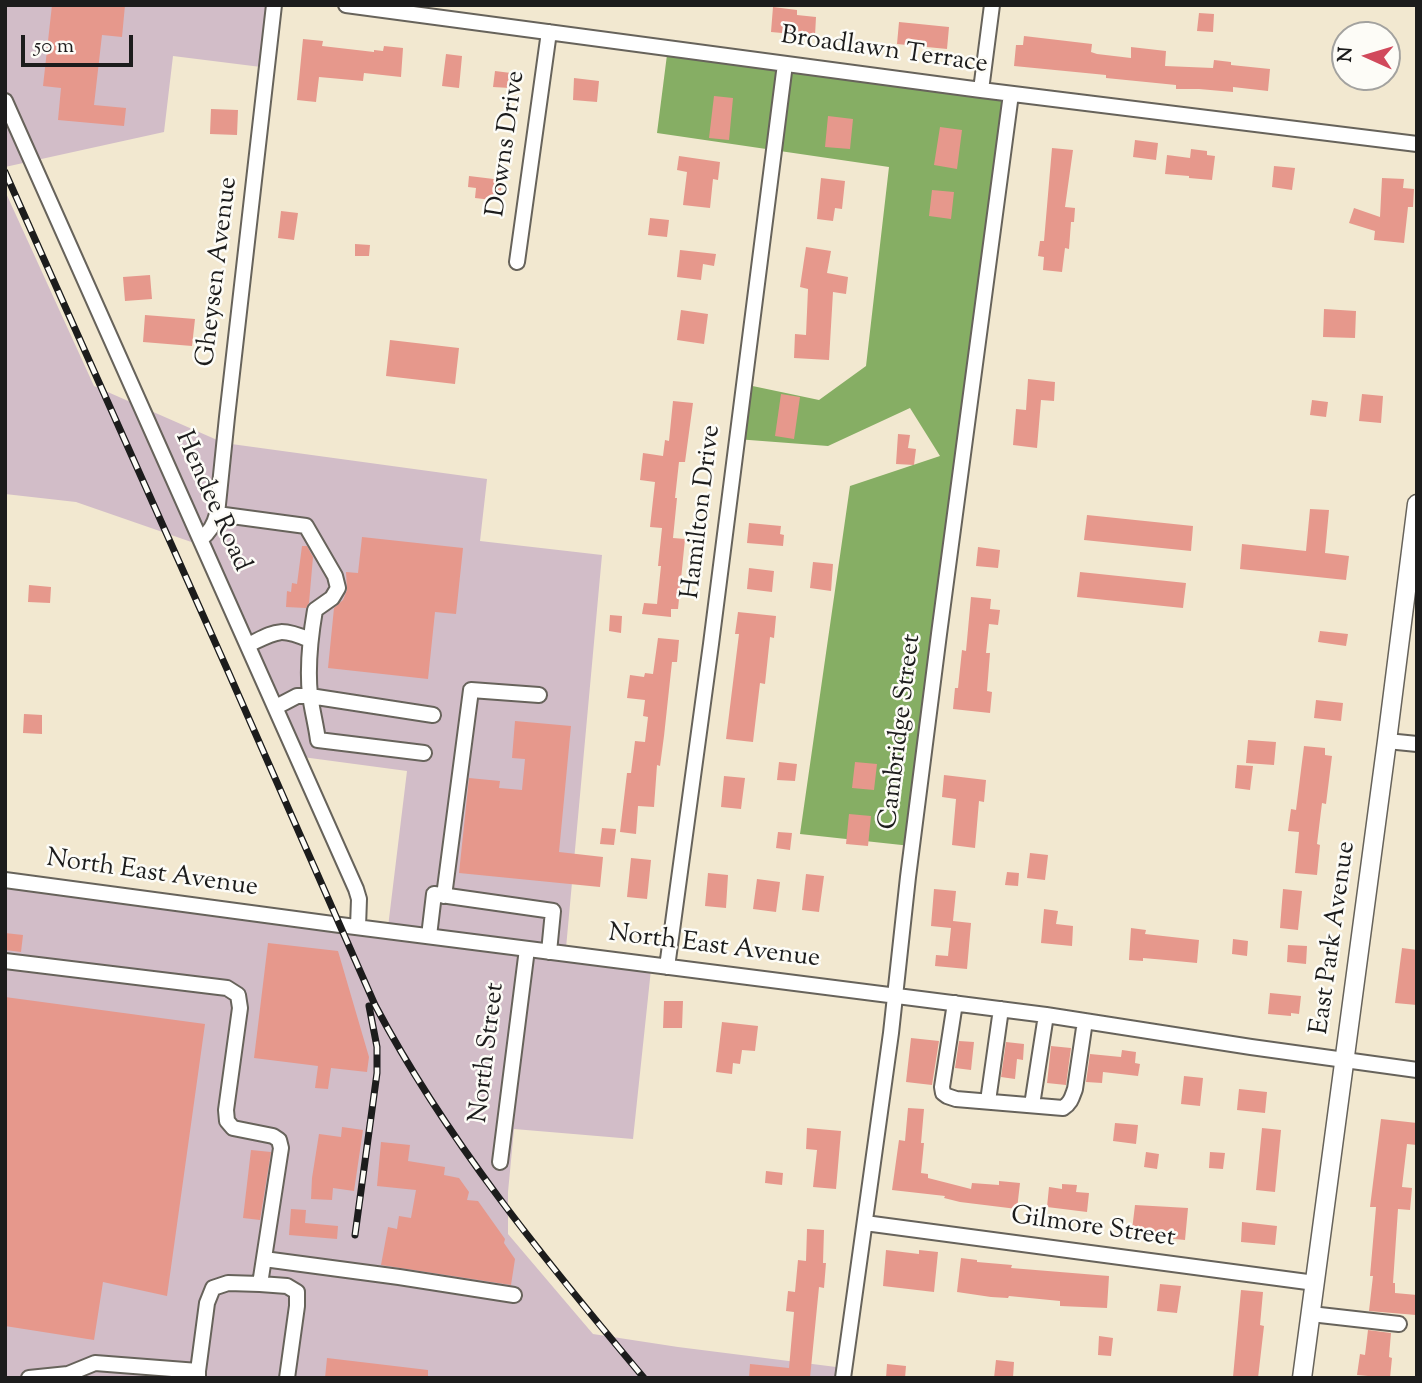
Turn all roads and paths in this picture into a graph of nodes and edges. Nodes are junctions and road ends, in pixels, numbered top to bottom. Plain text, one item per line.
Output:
1 (274, 5) edge
2 (346, 5) edge
3 (992, 5) edge
4 (548, 32) junction
5 (785, 64) junction
6 (981, 90) junction
7 (1011, 93) junction
8 (5, 101) edge
9 (1417, 144) edge
10 (517, 262) dead end
11 (1417, 504) edge
12 (217, 514) junction
13 (201, 539) junction
14 (310, 640) junction
15 (248, 645) junction
16 (539, 695) dead end
17 (310, 696) junction
18 (275, 707) junction
19 (433, 715) dead end
20 (1387, 741) junction
21 (1417, 744) edge
22 (424, 753) dead end
23 (5, 880) edge
24 (444, 896) junction
25 (358, 927) junction
26 (429, 936) junction
27 (527, 949) junction
28 (549, 952) junction
29 (5, 961) edge
30 (667, 967) junction
31 (895, 995) junction
32 (955, 1003) junction
33 (1000, 1009) junction
34 (1046, 1015) junction
35 (1085, 1021) junction
36 (1345, 1060) junction
37 (1417, 1070) edge
38 (988, 1101) junction
39 (1032, 1105) junction
40 (500, 1162) dead end
41 (864, 1223) junction
42 (264, 1259) junction
43 (1315, 1283) junction
44 (260, 1284) junction
45 (514, 1295) dead end
46 (1311, 1314) junction
47 (1399, 1324) dead end
48 (198, 1374) edge
49 (29, 1378) edge
50 (287, 1378) edge
51 (843, 1378) edge
52 (1302, 1378) edge

1 - 12 street, Gheysen Avenue
2 - 4 street, Broadlawn Terrace
3 - 6 street
4 - 5 street, Broadlawn Terrace
4 - 10 street, Downs Drive
5 - 6 street, Broadlawn Terrace
5 - 30 street, Hamilton Drive
6 - 7 street, Broadlawn Terrace
7 - 9 street, Broadlawn Terrace
7 - 31 street, Cambridge Street
8 - 13 street, Hendee Road
11 - 20 main road, East Park Avenue
12 - 13 street, Gheysen Avenue
12 - 14 street
13 - 15 street, Hendee Road
14 - 15 street
14 - 17 street
15 - 18 street, Hendee Road
16 - 24 street
17 - 18 street
17 - 19 street
17 - 22 street
18 - 25 street, Hendee Road
20 - 21 street
20 - 36 main road, East Park Avenue
23 - 25 street, North East Avenue
24 - 26 street
24 - 28 street
25 - 26 street, North East Avenue
26 - 27 street, North East Avenue
27 - 28 street, North East Avenue
27 - 40 street, North Street
28 - 30 street, North East Avenue
29 - 42 street
30 - 31 street, North East Avenue
31 - 32 street, North East Avenue
31 - 41 street, Cambridge Street
32 - 33 street, North East Avenue
32 - 38 street
33 - 34 street, North East Avenue
33 - 38 street
34 - 35 street, North East Avenue
34 - 39 street
35 - 36 street, North East Avenue
35 - 39 street
36 - 37 street, North East Avenue
36 - 43 main road, East Park Avenue
38 - 39 street
41 - 43 street, Gilmore Street
41 - 51 street, Cambridge Street
42 - 44 street
42 - 45 street
43 - 46 main road, East Park Avenue
44 - 48 street
44 - 50 street
46 - 47 street
46 - 52 main road, East Park Avenue
48 - 49 street

